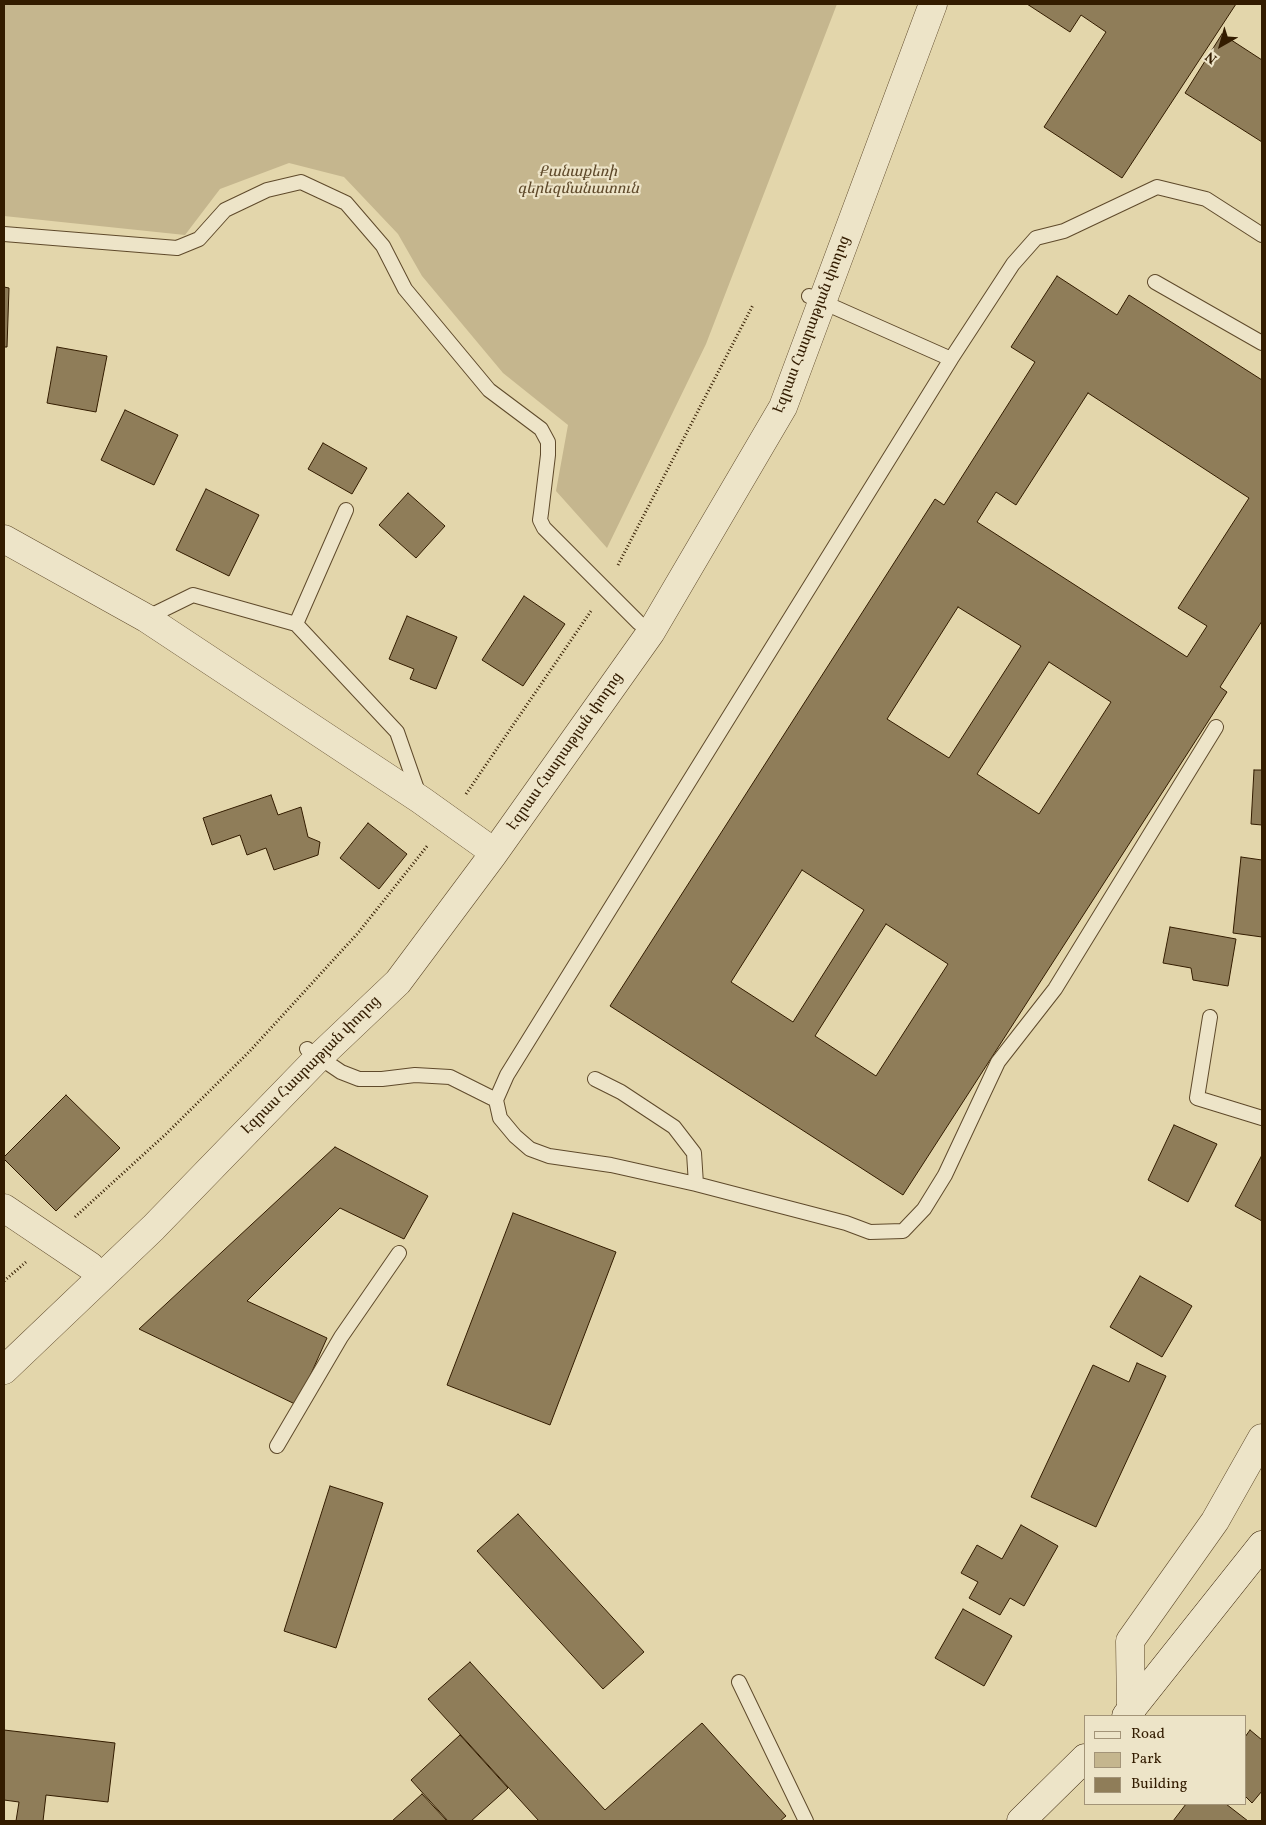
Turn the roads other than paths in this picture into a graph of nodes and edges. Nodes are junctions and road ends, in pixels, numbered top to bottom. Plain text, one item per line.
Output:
1 (918, 4) edge
2 (933, 4) edge
3 (4, 234) edge
4 (1262, 235) edge
5 (1156, 282) dead end
6 (816, 299) junction
7 (1262, 343) edge
8 (951, 359) junction
9 (346, 510) dead end
10 (4, 539) edge
11 (146, 618) junction
12 (639, 623) junction
13 (296, 624) junction
14 (1216, 727) dead end
15 (421, 800) junction
16 (484, 845) junction
17 (1210, 1016) dead end
18 (313, 1053) junction
19 (595, 1079) dead end
20 (496, 1100) junction
21 (1262, 1118) edge
22 (696, 1184) junction
23 (4, 1208) edge
24 (399, 1253) dead end
25 (90, 1266) junction
26 (4, 1351) edge
27 (4, 1370) edge
28 (1262, 1438) edge
29 (277, 1446) dead end
30 (1262, 1545) edge
31 (739, 1682) dead end
32 (1129, 1714) edge
33 (1084, 1759) edge
34 (806, 1821) edge
35 (1021, 1821) edge

1 - 6 street, Էզրաս Հասրաթյան փողոց
2 - 6 street, Էզրաս Հասրաթյան փողոց
3 - 12 lane
4 - 8 lane
5 - 7 lane
6 - 8 lane
6 - 12 street, Էզրաս Հասրաթյան փողոց
6 - 18 street, Էզրաս Հասրաթյան փողոց
8 - 20 lane
9 - 13 lane
10 - 11 street
11 - 13 lane
11 - 15 street
12 - 16 street, Էզրաս Հասրաթյան փողոց
13 - 15 lane
14 - 22 lane
15 - 16 street
16 - 18 street, Էզրաս Հասրաթյան փողոց
17 - 21 lane
18 - 20 lane
18 - 25 street, Էզրաս Հասրաթյան փողոց
18 - 27 street, Էզրաս Հասրաթյան փողոց
19 - 22 lane
20 - 22 lane
23 - 25 street
24 - 29 lane
25 - 26 street, Էզրաս Հասրաթյան փողոց
28 - 32 street
30 - 32 street
31 - 34 lane
33 - 35 street

